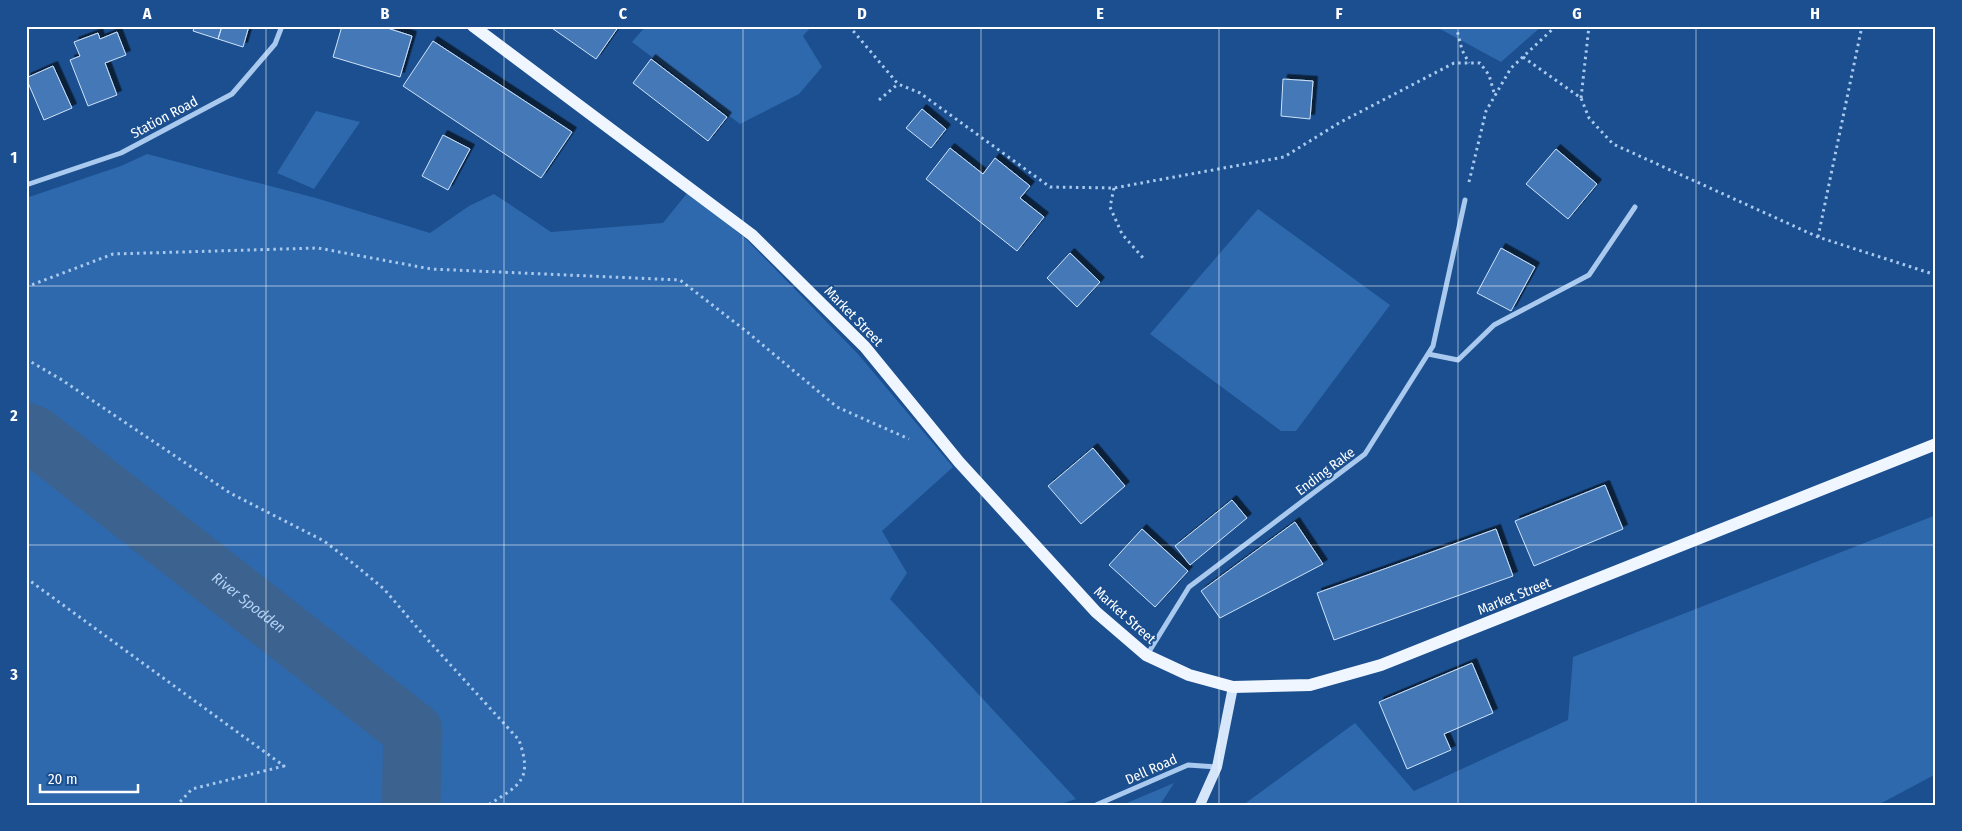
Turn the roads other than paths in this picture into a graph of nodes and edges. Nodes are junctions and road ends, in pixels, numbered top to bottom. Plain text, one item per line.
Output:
1 (282, 26) edge
2 (473, 26) edge
3 (26, 185) edge
4 (1465, 200) road end
5 (1635, 207) dead end
6 (1428, 354) junction
7 (1936, 444) edge
8 (1146, 655) junction
9 (1233, 687) junction
10 (1217, 767) junction
11 (1096, 805) edge
12 (1200, 805) edge

1 - 3 street, Station Road
2 - 8 main road, Market Street
4 - 6 street, Ending Rake
5 - 6 street
6 - 8 street, Ending Rake
7 - 9 main road, Market Street
8 - 9 main road, Market Street
9 - 10 main road
10 - 11 street, Dell Road
10 - 12 main road

